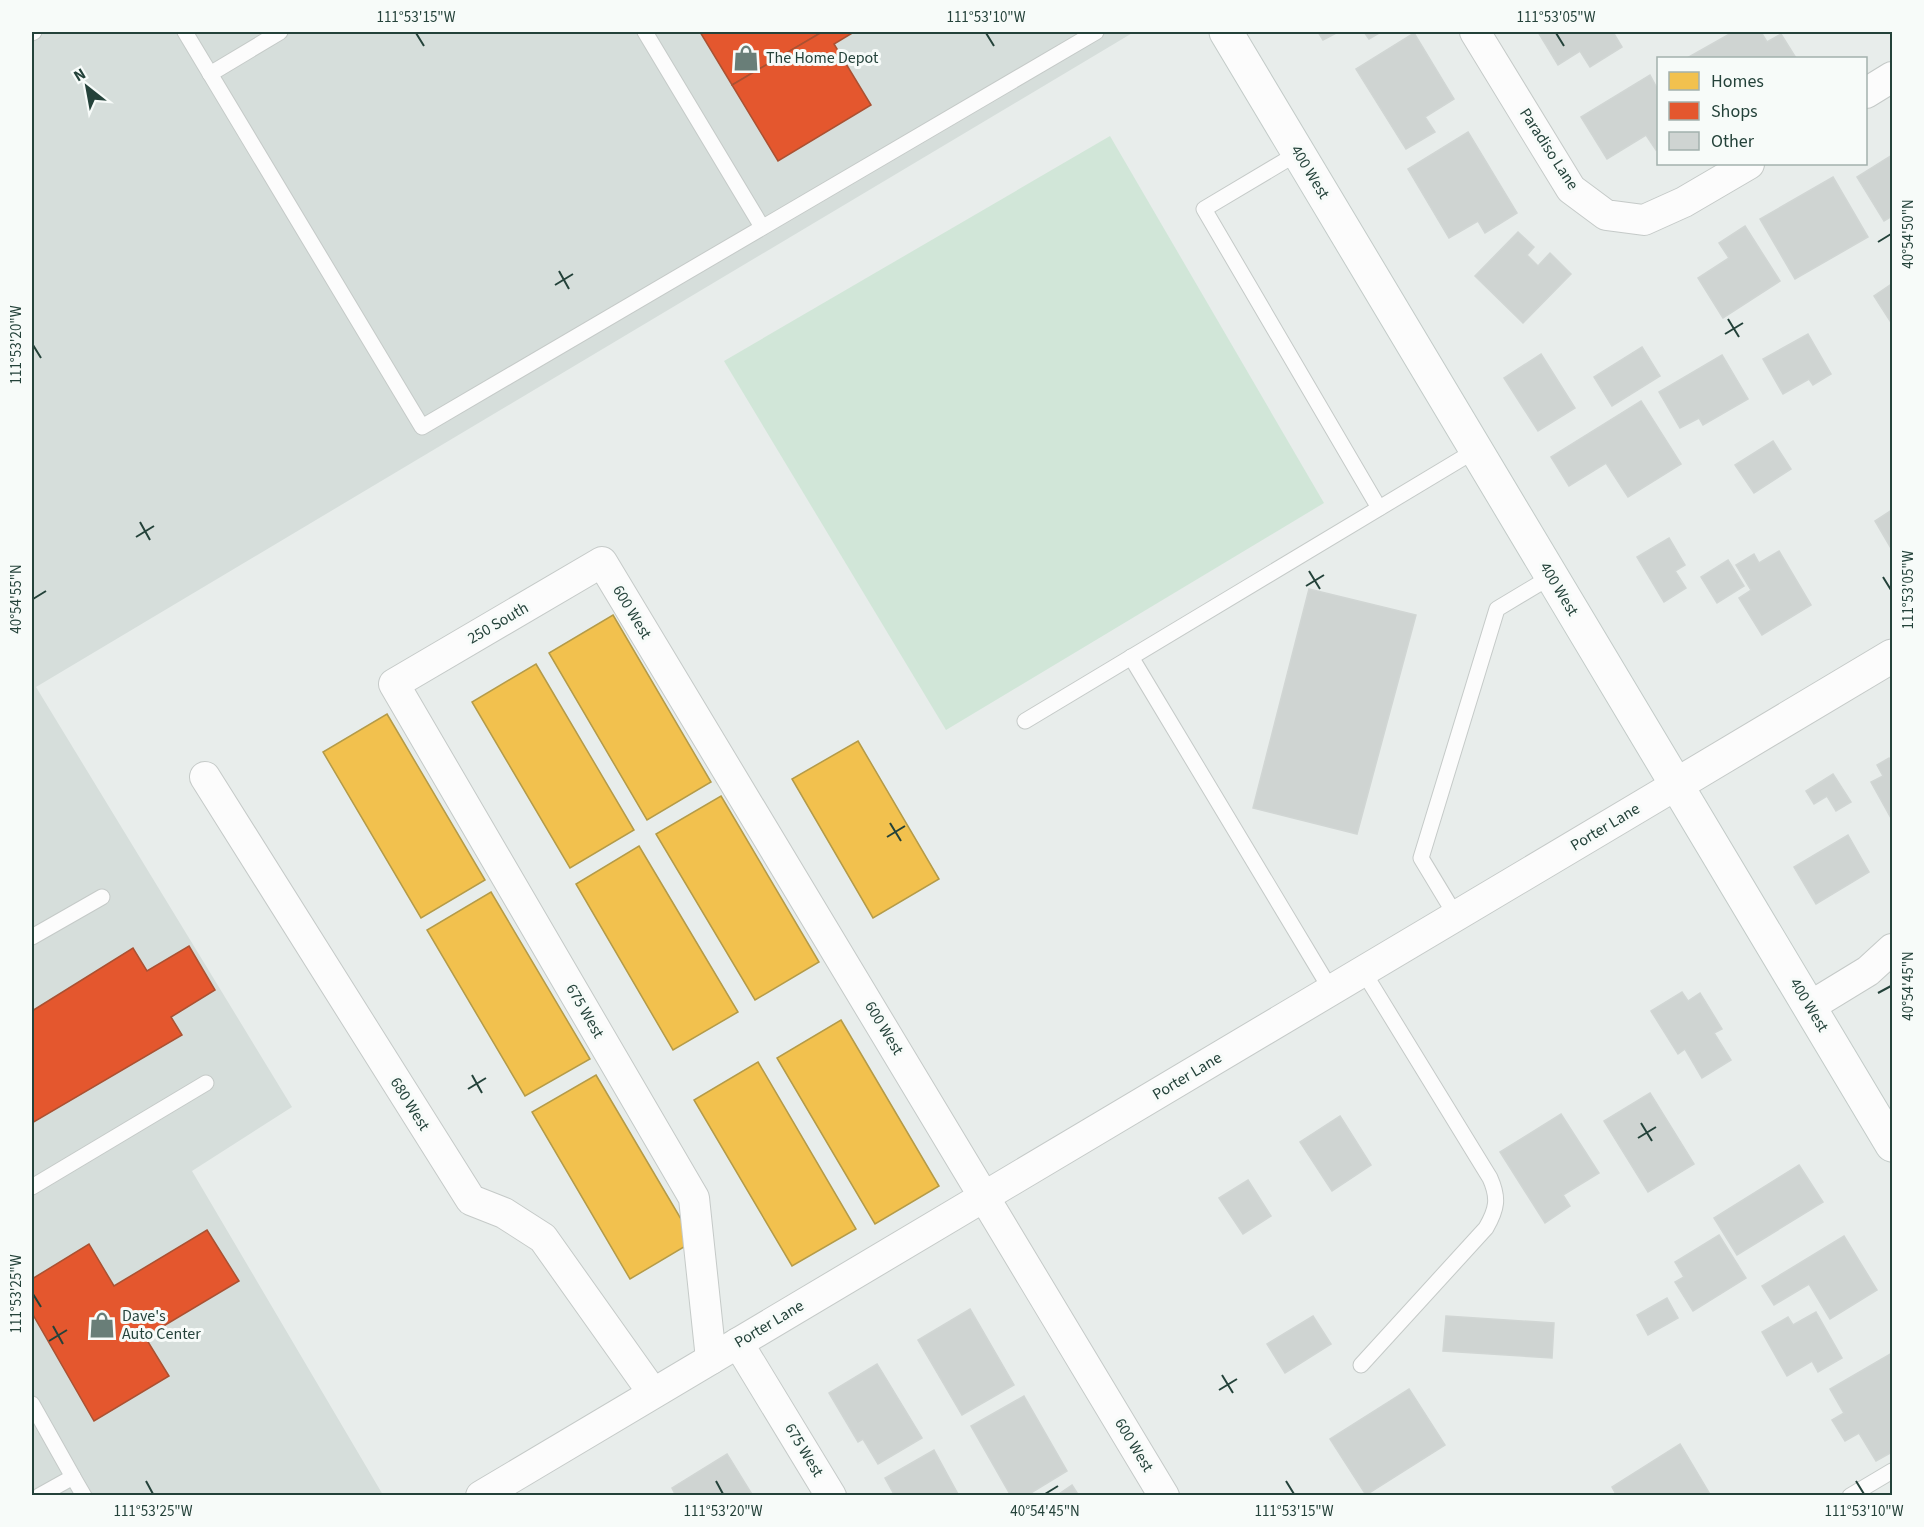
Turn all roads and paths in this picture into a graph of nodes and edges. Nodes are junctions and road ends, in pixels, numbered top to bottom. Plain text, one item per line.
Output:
1 (185, 32) edge
2 (280, 32) edge
3 (645, 32) edge
4 (1096, 32) edge
5 (1226, 32) edge
6 (1475, 32) edge
7 (210, 74) junction
8 (1893, 77) edge
9 (1867, 92) edge
10 (1298, 153) junction
11 (1747, 165) edge
12 (762, 227) junction
13 (1476, 450) junction
14 (1379, 508) junction
15 (602, 562) joint
16 (1552, 576) junction
17 (1893, 656) edge
18 (1131, 657) junction
19 (394, 684) joint
20 (1025, 721) dead end
21 (205, 777) dead end
22 (1676, 785) junction
23 (102, 897) dead end
24 (1456, 916) junction
25 (32, 937) edge
26 (1893, 949) edge
27 (1363, 971) junction
28 (1331, 990) junction
29 (1809, 1007) junction
30 (206, 1083) dead end
31 (1893, 1145) edge
32 (32, 1187) edge
33 (985, 1196) junction
34 (738, 1343) junction
35 (711, 1359) junction
36 (1361, 1365) dead end
37 (653, 1393) junction
38 (32, 1404) edge
39 (1893, 1471) edge
40 (73, 1477) junction
41 (39, 1496) edge
42 (84, 1496) edge
43 (481, 1496) edge
44 (831, 1496) edge
45 (1164, 1496) edge
46 (1850, 1496) edge

1 - 7 lane
2 - 7 lane
3 - 12 lane
4 - 12 lane
5 - 10 main road, 400 West
6 - 11 street, Paradiso Lane
7 - 12 lane
8 - 9 street
10 - 13 main road, 400 West
10 - 14 lane
13 - 14 lane
13 - 16 main road, 400 West
14 - 18 lane
15 - 19 street, 250 South
15 - 33 street, 600 West
16 - 22 main road, 400 West
16 - 24 lane
17 - 22 main road, Porter Lane
18 - 20 lane
18 - 28 lane
19 - 35 street, 675 West
21 - 37 street, 680 West
22 - 24 street, Porter Lane
22 - 29 main road, 400 West
23 - 25 lane
24 - 27 street, Porter Lane
26 - 29 street
27 - 28 street, Porter Lane
27 - 36 lane
28 - 33 street, Porter Lane
29 - 31 main road, 400 West
30 - 32 lane
33 - 34 street, Porter Lane
33 - 45 street, 600 West
34 - 35 street, Porter Lane
34 - 44 street, 675 West
35 - 37 street, Porter Lane
37 - 43 street, Porter Lane
38 - 40 lane
39 - 46 lane
40 - 41 lane
40 - 42 lane

